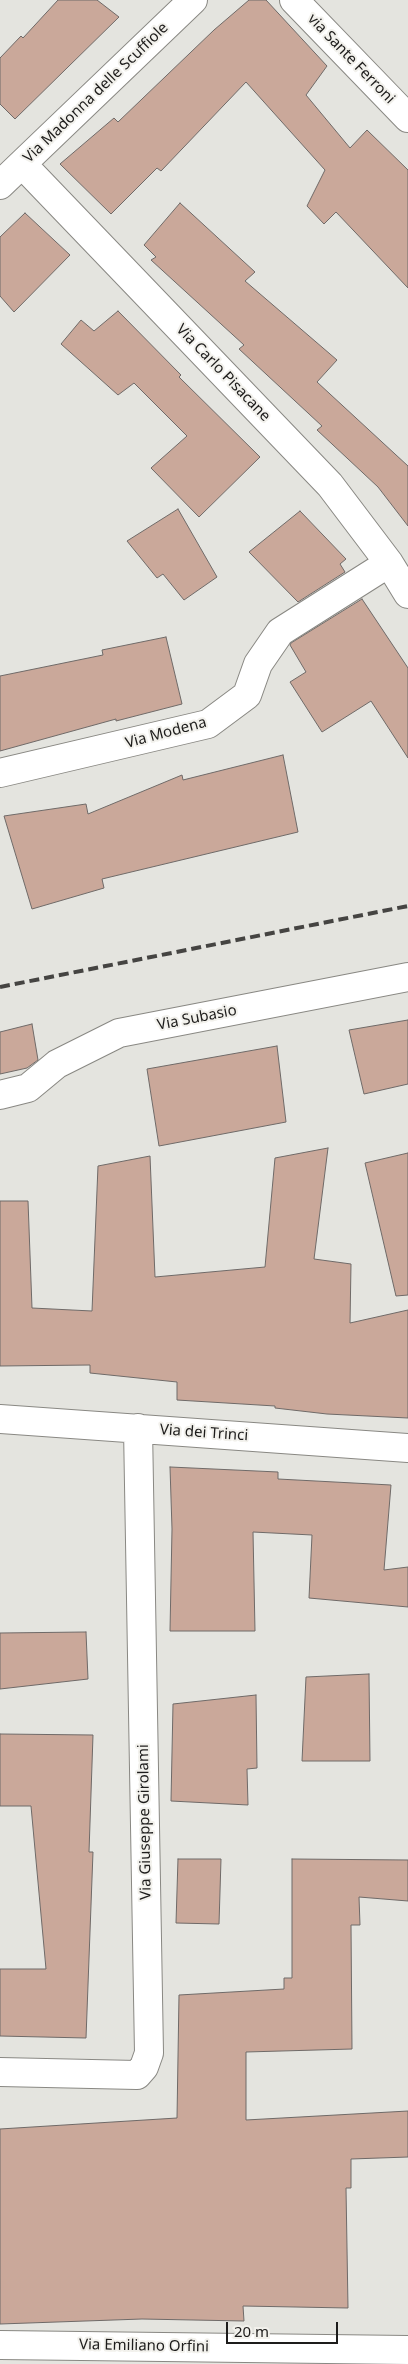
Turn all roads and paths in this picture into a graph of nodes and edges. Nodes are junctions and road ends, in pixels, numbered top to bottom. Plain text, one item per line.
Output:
1 (193, 0) edge
2 (294, 0) edge
3 (408, 118) edge
4 (22, 164) junction
5 (0, 185) edge
6 (389, 563) junction
7 (408, 594) edge
8 (0, 773) edge
9 (408, 976) edge
10 (0, 1095) edge
11 (0, 1419) edge
12 (138, 1428) junction
13 (408, 1448) edge
14 (0, 2072) edge
15 (0, 2345) edge
16 (408, 2350) edge

1 - 4 street, Via Madonna delle Scuffiole
2 - 3 street, via Sante Ferroni
4 - 5 street, Via Madonna delle Scuffiole
4 - 6 street, Via Carlo Pisacane
6 - 7 street, Via Carlo Pisacane
6 - 8 street, Via Modena
9 - 10 street, Via Subasio
11 - 12 street, Via dei Trinci
12 - 13 street, Via dei Trinci
12 - 14 street, Via Giuseppe Girolami
15 - 16 street, Via Emiliano Orfini

